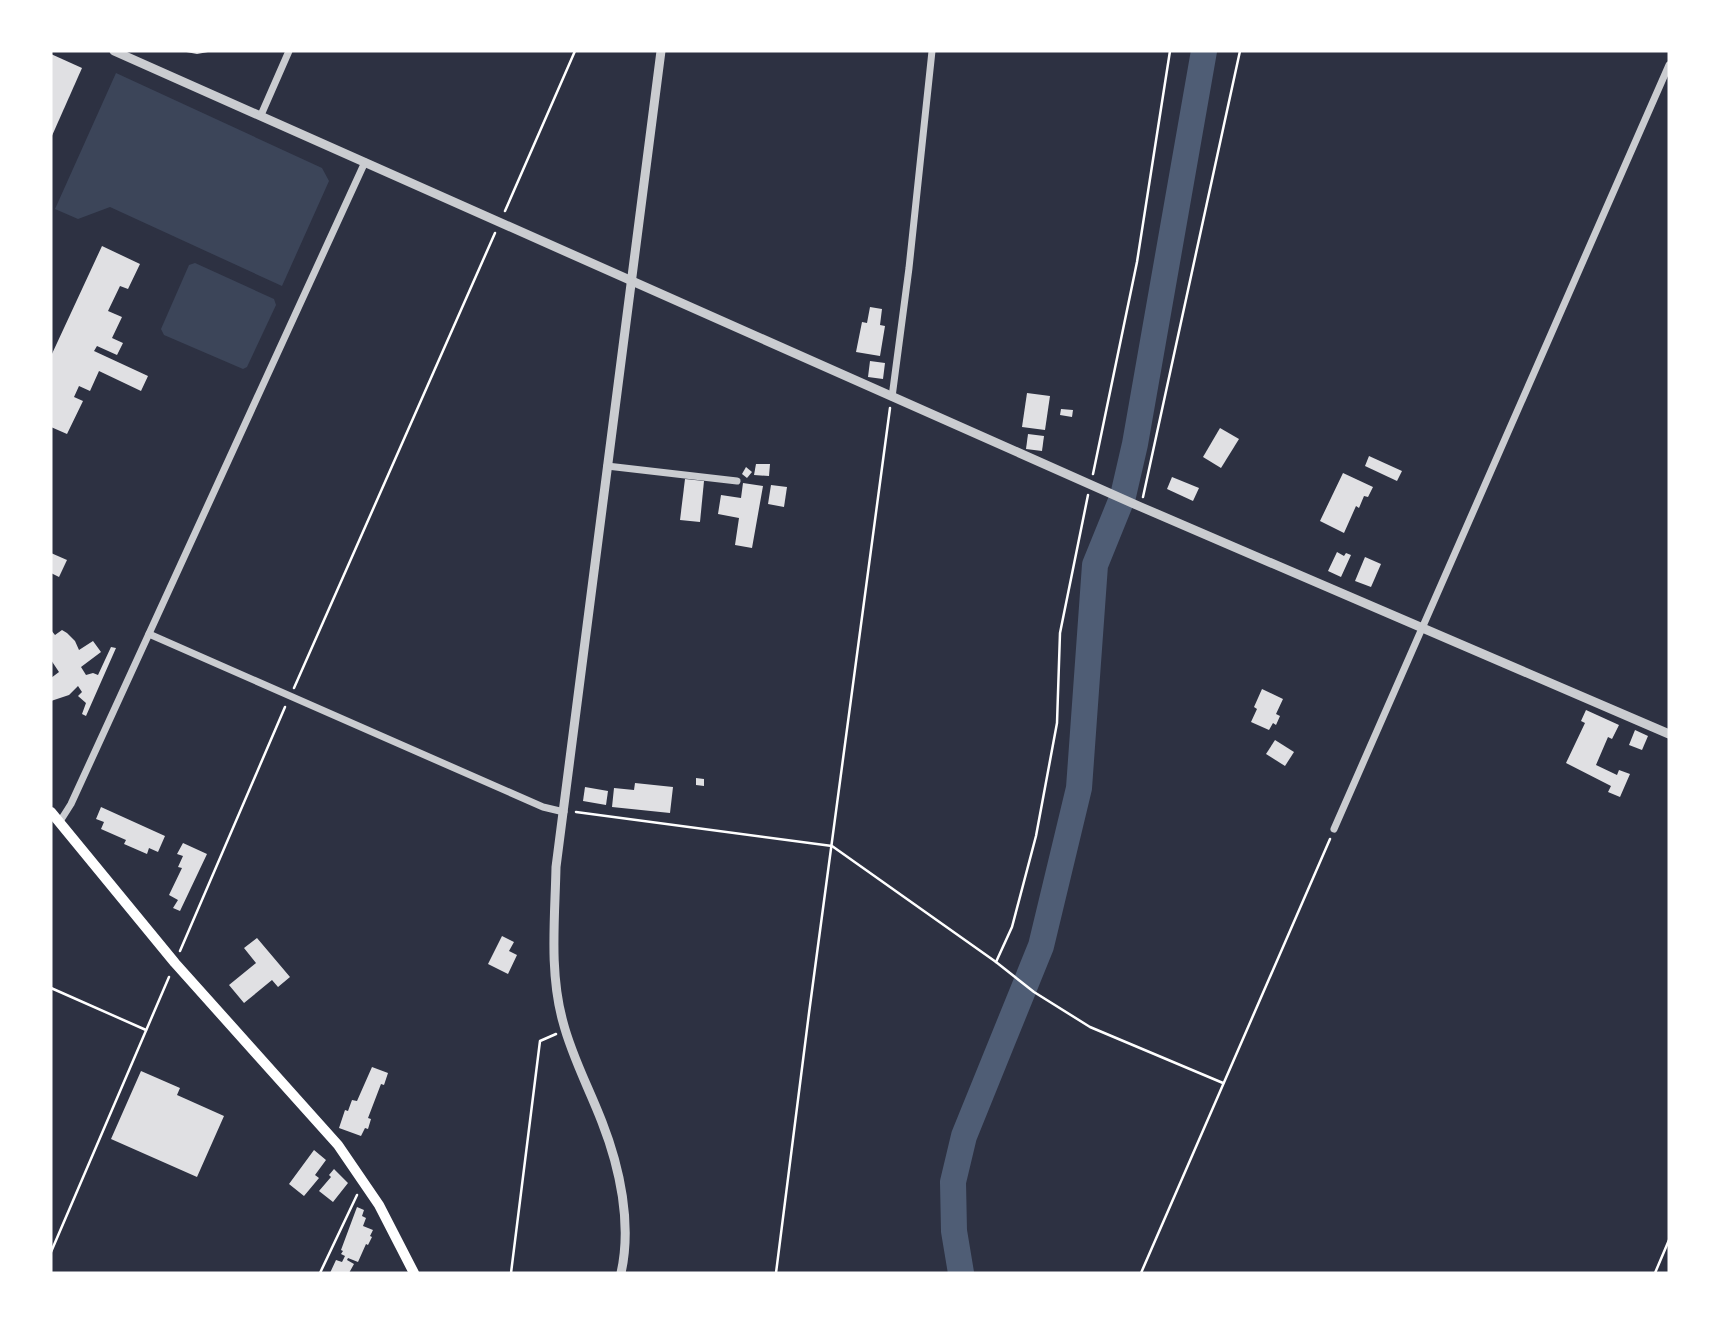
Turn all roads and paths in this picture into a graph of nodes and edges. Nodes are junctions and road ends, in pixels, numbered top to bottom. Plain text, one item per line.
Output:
1 (114, 51) edge
2 (289, 51) edge
3 (575, 51) edge
4 (661, 51) edge
5 (932, 51) edge
6 (1170, 51) edge
7 (1240, 51) edge
8 (1669, 65) edge
9 (261, 115) junction
10 (365, 162) junction
11 (500, 223) junction
12 (631, 282) junction
13 (892, 397) junction
14 (607, 466) junction
15 (737, 481) dead end
16 (1090, 484) junction
17 (1141, 507) junction
18 (1423, 627) junction
19 (149, 634) junction
20 (290, 696) junction
21 (1669, 734) edge
22 (51, 812) edge
23 (564, 812) junction
24 (59, 823) junction
25 (1334, 829) joint
26 (832, 846) junction
27 (175, 962) junction
28 (996, 962) junction
29 (51, 988) edge
30 (146, 1030) junction
31 (566, 1032) junction
32 (1223, 1083) junction
33 (365, 1184) junction
34 (1669, 1240) edge
35 (51, 1252) edge
36 (320, 1273) edge
37 (414, 1273) edge
38 (511, 1273) edge
39 (621, 1273) edge
40 (776, 1273) edge
41 (1141, 1273) edge
42 (1655, 1273) edge

1 - 9 street
2 - 9 street
3 - 11 path
4 - 12 street
5 - 13 street
6 - 16 path
7 - 17 path
8 - 18 street
9 - 10 street
10 - 11 street
10 - 19 street
11 - 12 street
11 - 20 path
12 - 13 street
12 - 14 street
13 - 16 street
13 - 26 path
14 - 15 street
14 - 23 street
16 - 17 street
16 - 28 path
17 - 18 street
18 - 21 street
18 - 25 street
19 - 20 street
19 - 24 street
20 - 23 street
20 - 27 path
22 - 24 main road
23 - 26 path
23 - 31 street
24 - 27 main road
25 - 32 path
26 - 28 path
26 - 40 path
27 - 30 path
27 - 33 main road
28 - 32 path
29 - 30 path
30 - 35 path
31 - 38 path
31 - 39 street
32 - 41 path
33 - 36 path
33 - 37 main road
34 - 42 path

